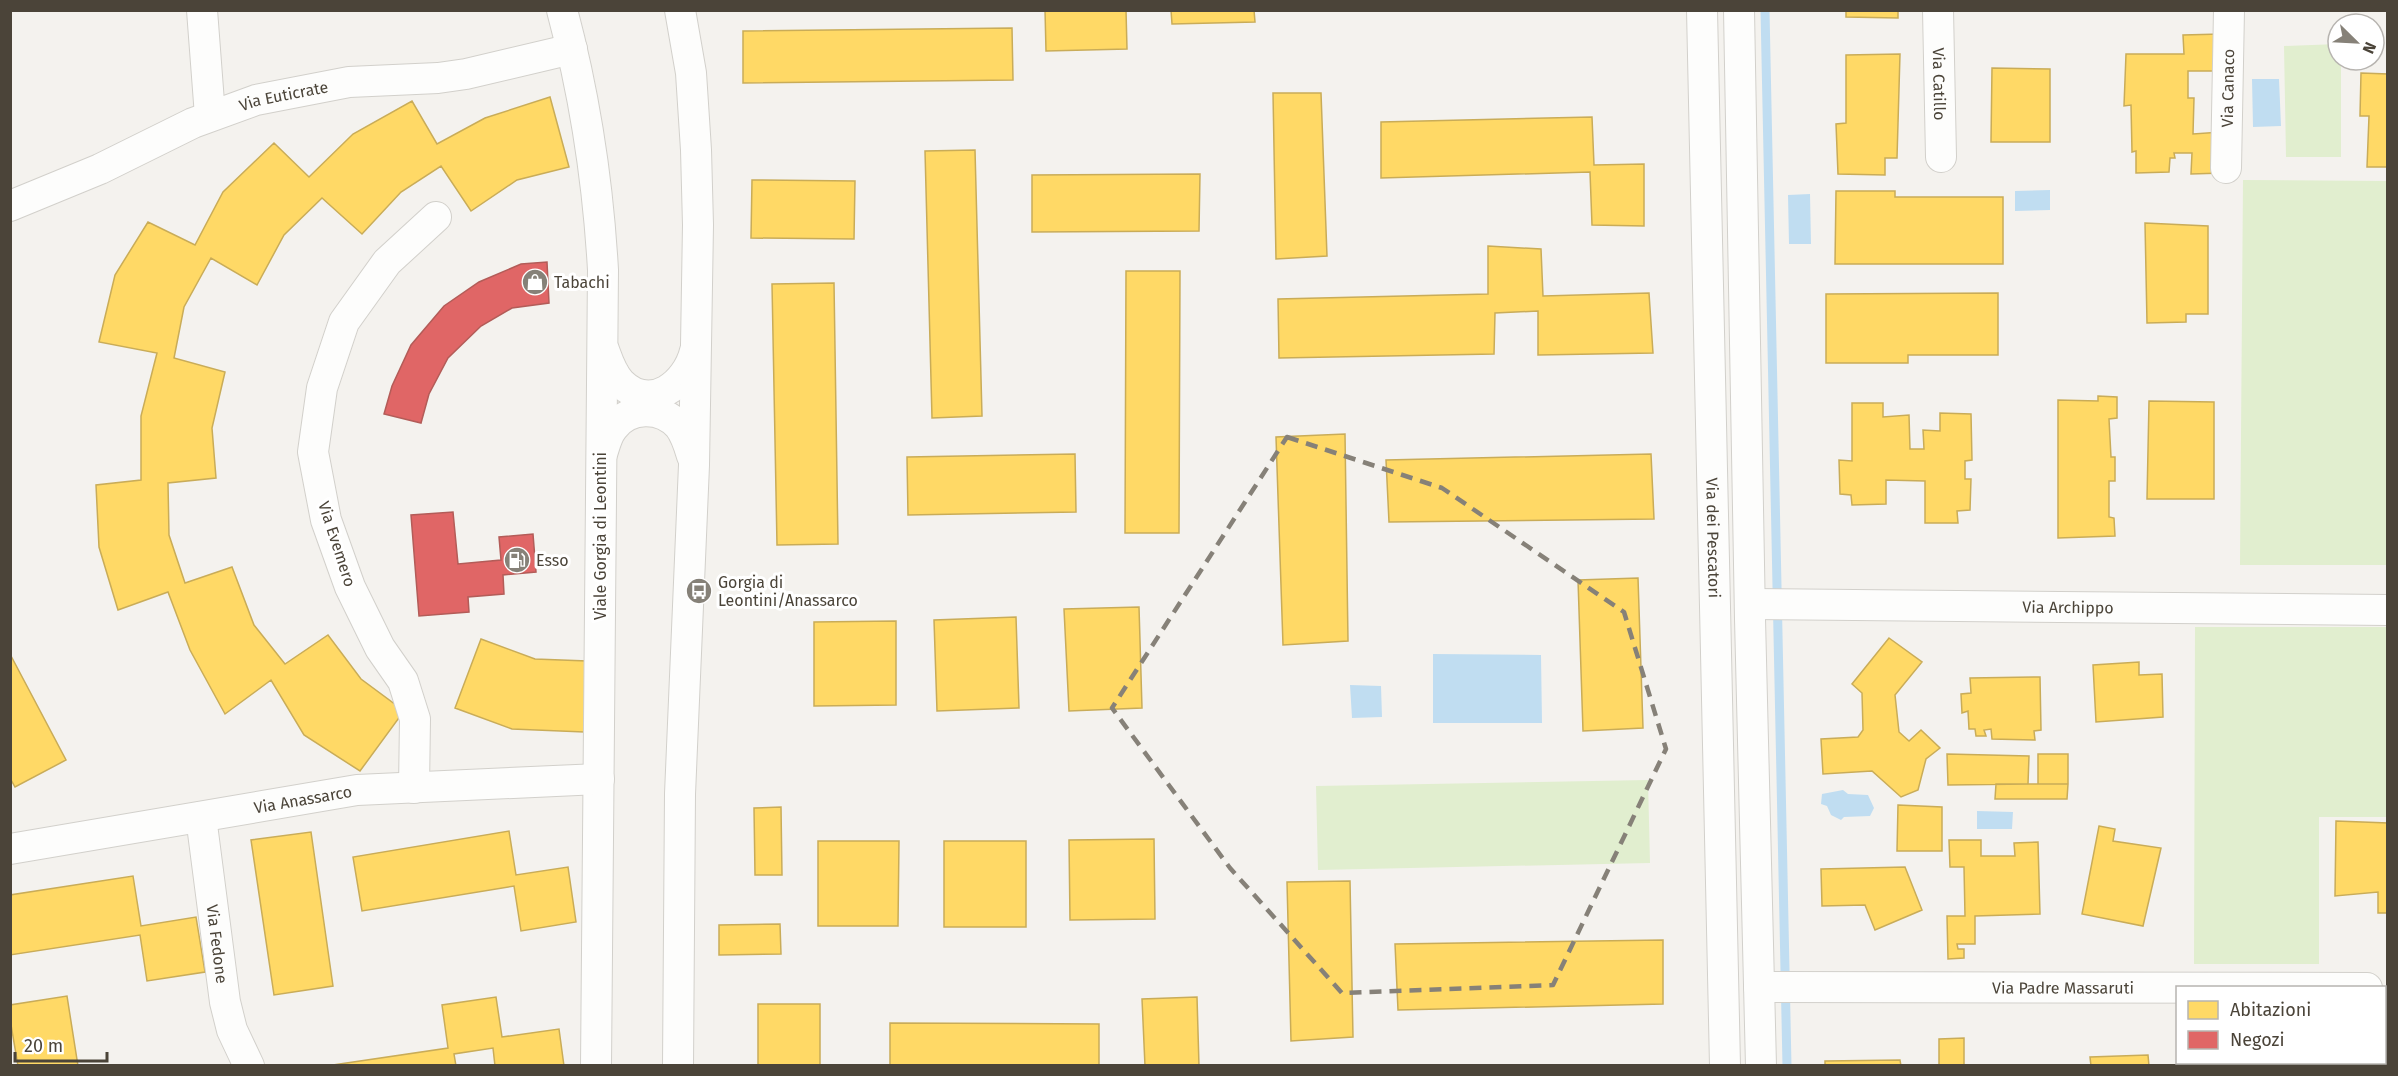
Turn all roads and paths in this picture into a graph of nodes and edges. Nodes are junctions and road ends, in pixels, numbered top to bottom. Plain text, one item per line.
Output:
1 (202, 10) edge
2 (562, 10) edge
3 (680, 10) edge
4 (1702, 10) edge
5 (1739, 10) edge
6 (1938, 10) edge
7 (2229, 10) edge
8 (572, 49) junction
9 (210, 116) junction
10 (1941, 157) dead end
11 (2226, 168) dead end
12 (10, 206) edge
13 (436, 217) dead end
14 (696, 345) junction
15 (603, 347) junction
16 (600, 459) junction
17 (694, 465) junction
18 (1756, 604) junction
19 (2388, 610) edge
20 (599, 779) junction
21 (414, 788) junction
22 (201, 817) junction
23 (10, 849) edge
24 (1778, 987) junction
25 (2176, 987) edge
26 (249, 1065) edge
27 (596, 1065) edge
28 (678, 1065) edge
29 (1725, 1065) edge
30 (1761, 1065) edge

1 - 9 street
2 - 8 street, Viale Gorgia di Leontini
3 - 14 street
4 - 29 street, Via dei Pescatori
5 - 18 street
6 - 10 street, Via Catillo
7 - 11 street, Via Canaco
8 - 9 street, Via Euticrate
8 - 15 street, Viale Gorgia di Leontini
9 - 12 street, Via Euticrate
13 - 21 street, Via Evemero
14 - 15 street
14 - 17 street
15 - 16 street, Viale Gorgia di Leontini
16 - 17 street
16 - 20 street, Viale Gorgia di Leontini
17 - 28 street
18 - 19 street, Via Archippo
18 - 24 street
20 - 21 street, Via Anassarco
20 - 27 street, Viale Gorgia di Leontini
21 - 22 street, Via Anassarco
22 - 23 street, Via Anassarco
22 - 26 street, Via Fedone
24 - 25 street, Via Padre Massaruti
24 - 30 street

